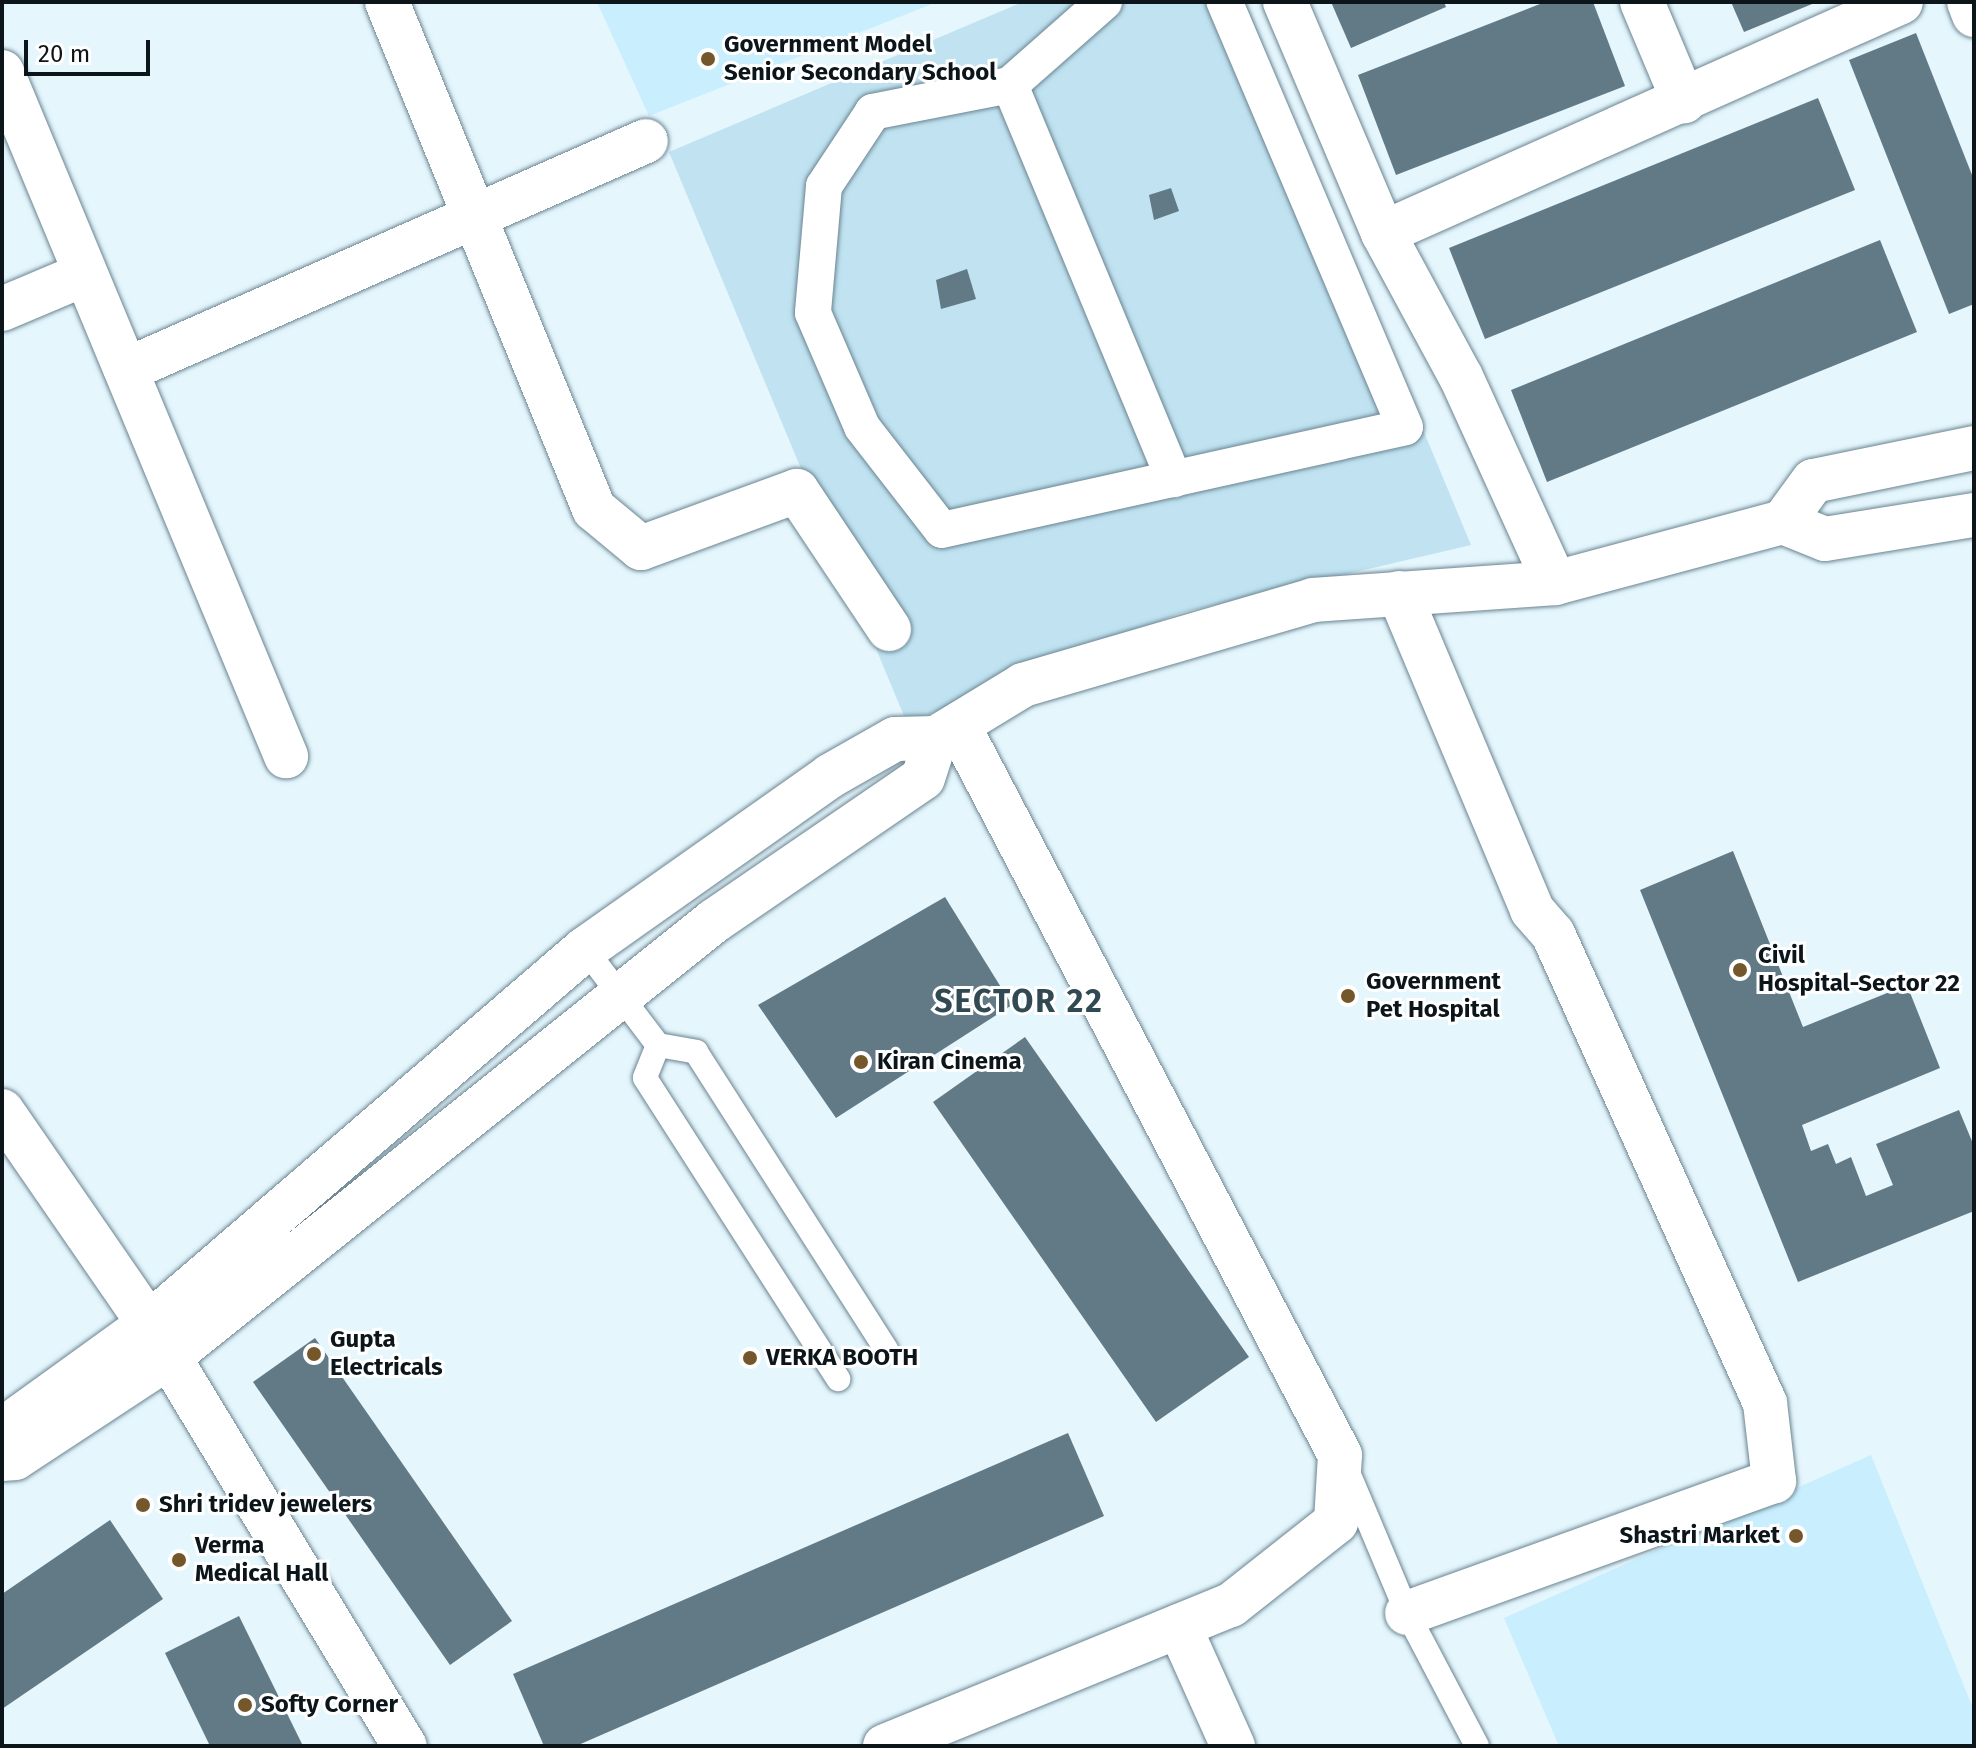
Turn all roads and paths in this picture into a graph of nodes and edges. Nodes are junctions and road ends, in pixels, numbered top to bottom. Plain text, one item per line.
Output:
1 (387, 2) edge
2 (1104, 2) edge
3 (1225, 2) edge
4 (1285, 2) edge
5 (1642, 2) edge
6 (1901, 2) edge
7 (1969, 2) edge
8 (1974, 15) edge
9 (2, 72) edge
10 (1010, 85) junction
11 (1684, 102) junction
12 (646, 141) dead end
13 (475, 217) junction
14 (1383, 233) junction
15 (85, 274) junction
16 (2, 309) edge
17 (126, 370) junction
18 (1974, 448) edge
19 (1174, 479) junction
20 (1974, 515) edge
21 (1783, 522) junction
22 (1555, 583) junction
23 (1399, 593) junction
24 (889, 629) dead end
25 (947, 731) junction
26 (286, 756) dead end
27 (585, 949) junction
28 (621, 995) junction
29 (658, 1045) junction
30 (2, 1111) edge
31 (159, 1340) junction
32 (886, 1349) dead end
33 (838, 1379) dead end
34 (2, 1430) edge
35 (1340, 1455) junction
36 (2, 1459) edge
37 (1407, 1613) junction
38 (1179, 1626) junction
39 (405, 1746) edge
40 (885, 1746) edge
41 (1233, 1746) edge
42 (1477, 1746) edge

1 - 13 street
2 - 10 street
3 - 19 street
4 - 14 street
5 - 11 street
6 - 11 street
7 - 8 street
9 - 15 street
10 - 19 street
10 - 19 street
11 - 14 street
12 - 13 street
13 - 17 street
13 - 24 street
14 - 22 street
15 - 16 street
15 - 17 street
17 - 26 street
18 - 21 street
20 - 21 street
21 - 22 street
22 - 23 street
23 - 25 street
23 - 37 street
25 - 27 street
25 - 28 street
25 - 35 street
27 - 28 lane
27 - 31 street
28 - 29 lane
28 - 31 street
29 - 32 lane
29 - 33 lane
30 - 31 street
31 - 34 street
31 - 36 street
31 - 39 street
35 - 37 lane
35 - 38 street
37 - 42 lane
38 - 40 street
38 - 41 street

